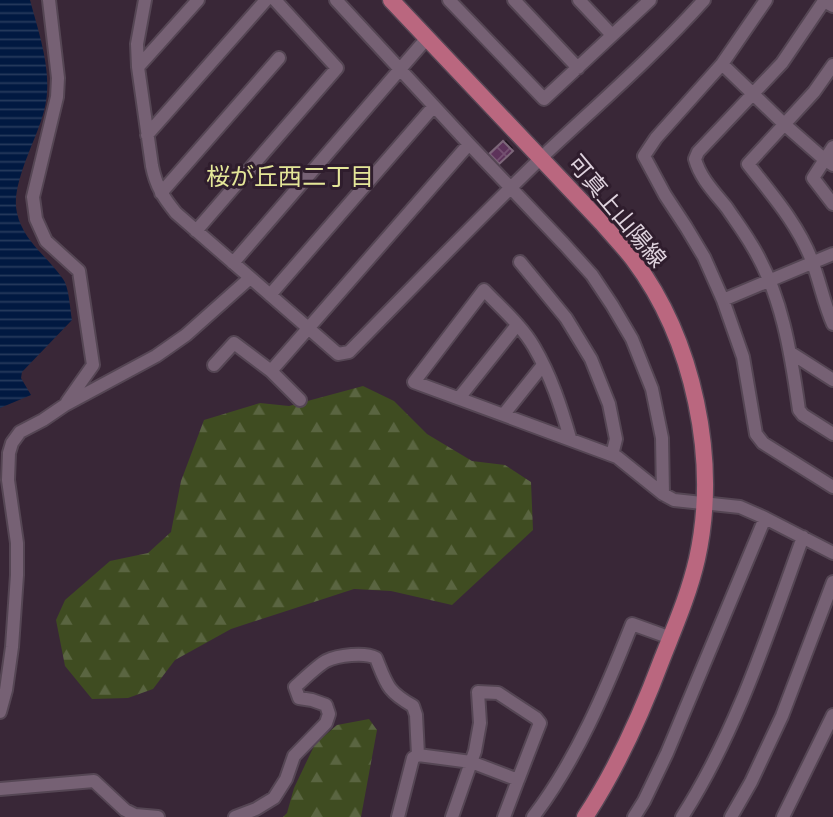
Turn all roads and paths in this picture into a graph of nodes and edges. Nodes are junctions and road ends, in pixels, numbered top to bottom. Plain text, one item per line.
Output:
1 (50, 0) edge
2 (145, 0) edge
3 (198, 0) edge
4 (266, 0) edge
5 (275, 0) edge
6 (336, 0) edge
7 (391, 0) edge
8 (514, 0) edge
9 (579, 0) edge
10 (704, 0) edge
11 (766, 0) edge
12 (647, 1) edge
13 (457, 3) edge
14 (833, 6) edge
15 (612, 36) junction
16 (427, 38) junction
17 (279, 58) dead end
18 (722, 64) junction
19 (833, 65) edge
20 (138, 68) junction
21 (578, 68) junction
22 (400, 69) junction
23 (753, 94) junction
24 (434, 106) junction
25 (784, 124) junction
26 (147, 135) junction
27 (469, 144) junction
28 (833, 147) edge
29 (541, 159) junction
30 (829, 163) edge
31 (511, 187) junction
32 (161, 194) junction
33 (833, 204) edge
34 (196, 230) junction
35 (833, 254) edge
36 (520, 262) dead end
37 (813, 262) junction
38 (233, 263) junction
39 (250, 278) junction
40 (769, 281) junction
41 (270, 295) junction
42 (723, 300) junction
43 (833, 324) edge
44 (517, 326) junction
45 (307, 328) junction
46 (790, 353) junction
47 (214, 365) dead end
48 (543, 365) junction
49 (271, 371) junction
50 (833, 380) edge
51 (459, 398) junction
52 (300, 400) dead end
53 (65, 405) junction
54 (504, 414) junction
55 (833, 434) edge
56 (570, 438) junction
57 (6, 443) edge
58 (612, 455) junction
59 (833, 487) edge
60 (663, 494) junction
61 (705, 504) junction
62 (765, 517) junction
63 (803, 537) junction
64 (833, 553) edge
65 (833, 582) edge
66 (671, 638) junction
67 (0, 712) edge
68 (833, 715) edge
69 (418, 755) junction
70 (471, 762) junction
71 (518, 780) junction
72 (0, 789) edge
73 (587, 816) edge
74 (158, 817) edge
75 (235, 817) edge
76 (398, 817) edge
77 (452, 817) edge
78 (504, 817) edge
79 (533, 817) edge
80 (634, 817) edge
81 (682, 817) edge
82 (731, 817) edge
83 (783, 817) edge

1 - 53 street
2 - 20 street
3 - 20 street
4 - 26 street
5 - 34 street
6 - 22 street
7 - 16 main road, 可真上山陽線
8 - 21 street
9 - 15 street
10 - 29 street
11 - 18 street
12 - 15 street
13 - 21 street
14 - 23 street
15 - 21 street
16 - 22 street
16 - 29 main road, 可真上山陽線
17 - 32 street
18 - 23 street
18 - 42 street
19 - 25 street
20 - 26 street
22 - 24 street
22 - 38 street
23 - 25 street
23 - 40 street
24 - 27 street
24 - 41 street
25 - 30 street
25 - 37 street
26 - 32 street
27 - 31 street
27 - 45 street
28 - 30 street
29 - 31 street
29 - 61 main road, 可真上山陽線
30 - 33 street
31 - 45 street
31 - 60 street
32 - 34 street
34 - 38 street
35 - 37 street
36 - 58 street
37 - 40 street
37 - 43 street
38 - 39 street
39 - 41 street
39 - 53 street
40 - 42 street
40 - 46 street
41 - 45 street
42 - 59 street
44 - 48 street
44 - 51 street
44 - 51 street
45 - 49 street
46 - 50 street
46 - 55 street
47 - 49 street
48 - 54 street
48 - 56 street
49 - 52 street
51 - 54 street
53 - 57 street
54 - 56 street
56 - 58 street
57 - 67 street
58 - 60 street
60 - 61 street
61 - 62 street
61 - 66 main road, 可真上山陽線
62 - 63 street
62 - 80 street
63 - 64 street
63 - 81 street
65 - 82 street
66 - 73 main road, 可真上山陽線
66 - 79 street
68 - 83 street
69 - 70 street
69 - 75 street
69 - 76 street
70 - 71 street
70 - 71 street
70 - 77 street
71 - 78 street
72 - 74 street

